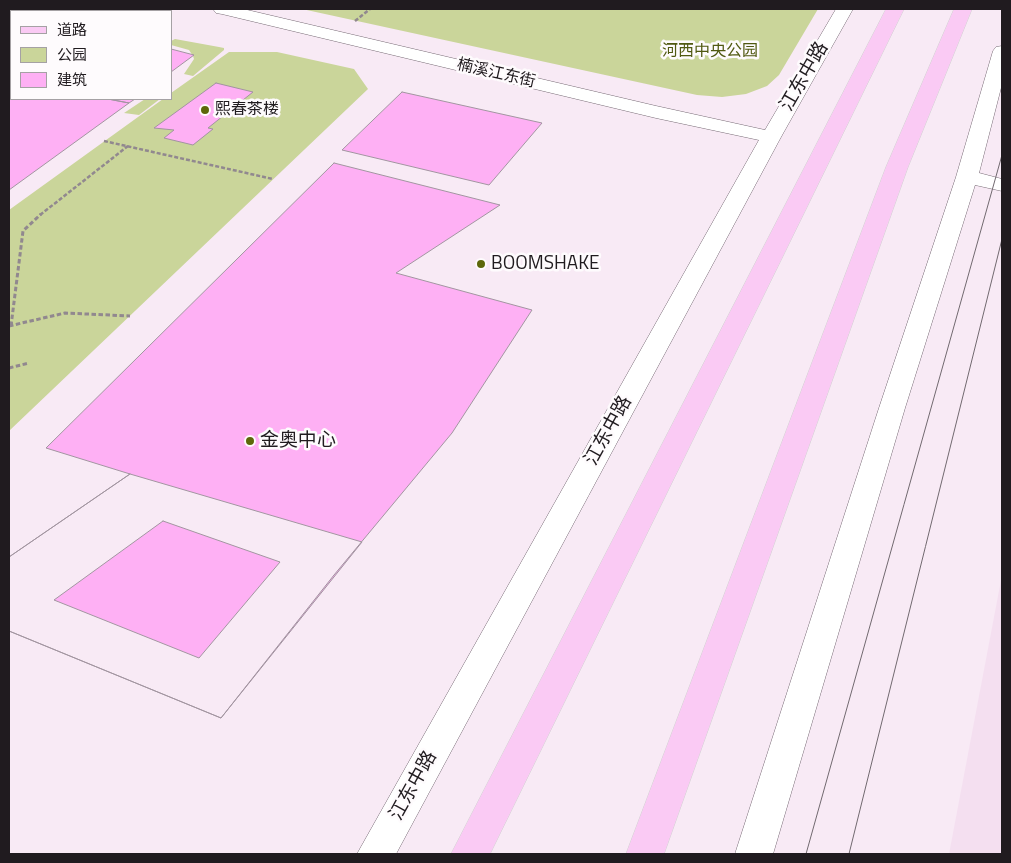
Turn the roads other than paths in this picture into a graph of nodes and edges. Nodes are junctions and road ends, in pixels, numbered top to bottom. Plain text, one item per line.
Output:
1 (222, 9) edge
2 (844, 9) edge
3 (895, 9) edge
4 (963, 9) edge
5 (1002, 51) edge
6 (771, 137) junction
7 (967, 177) junction
8 (1002, 184) edge
9 (376, 854) edge
10 (470, 854) edge
11 (645, 854) edge
12 (754, 854) edge

1 - 6 street, 楠溪江东街
2 - 6 street, 江东中路
3 - 10 main road
4 - 11 main road
5 - 7 street
6 - 9 street, 江东中路
7 - 8 street
7 - 12 street

